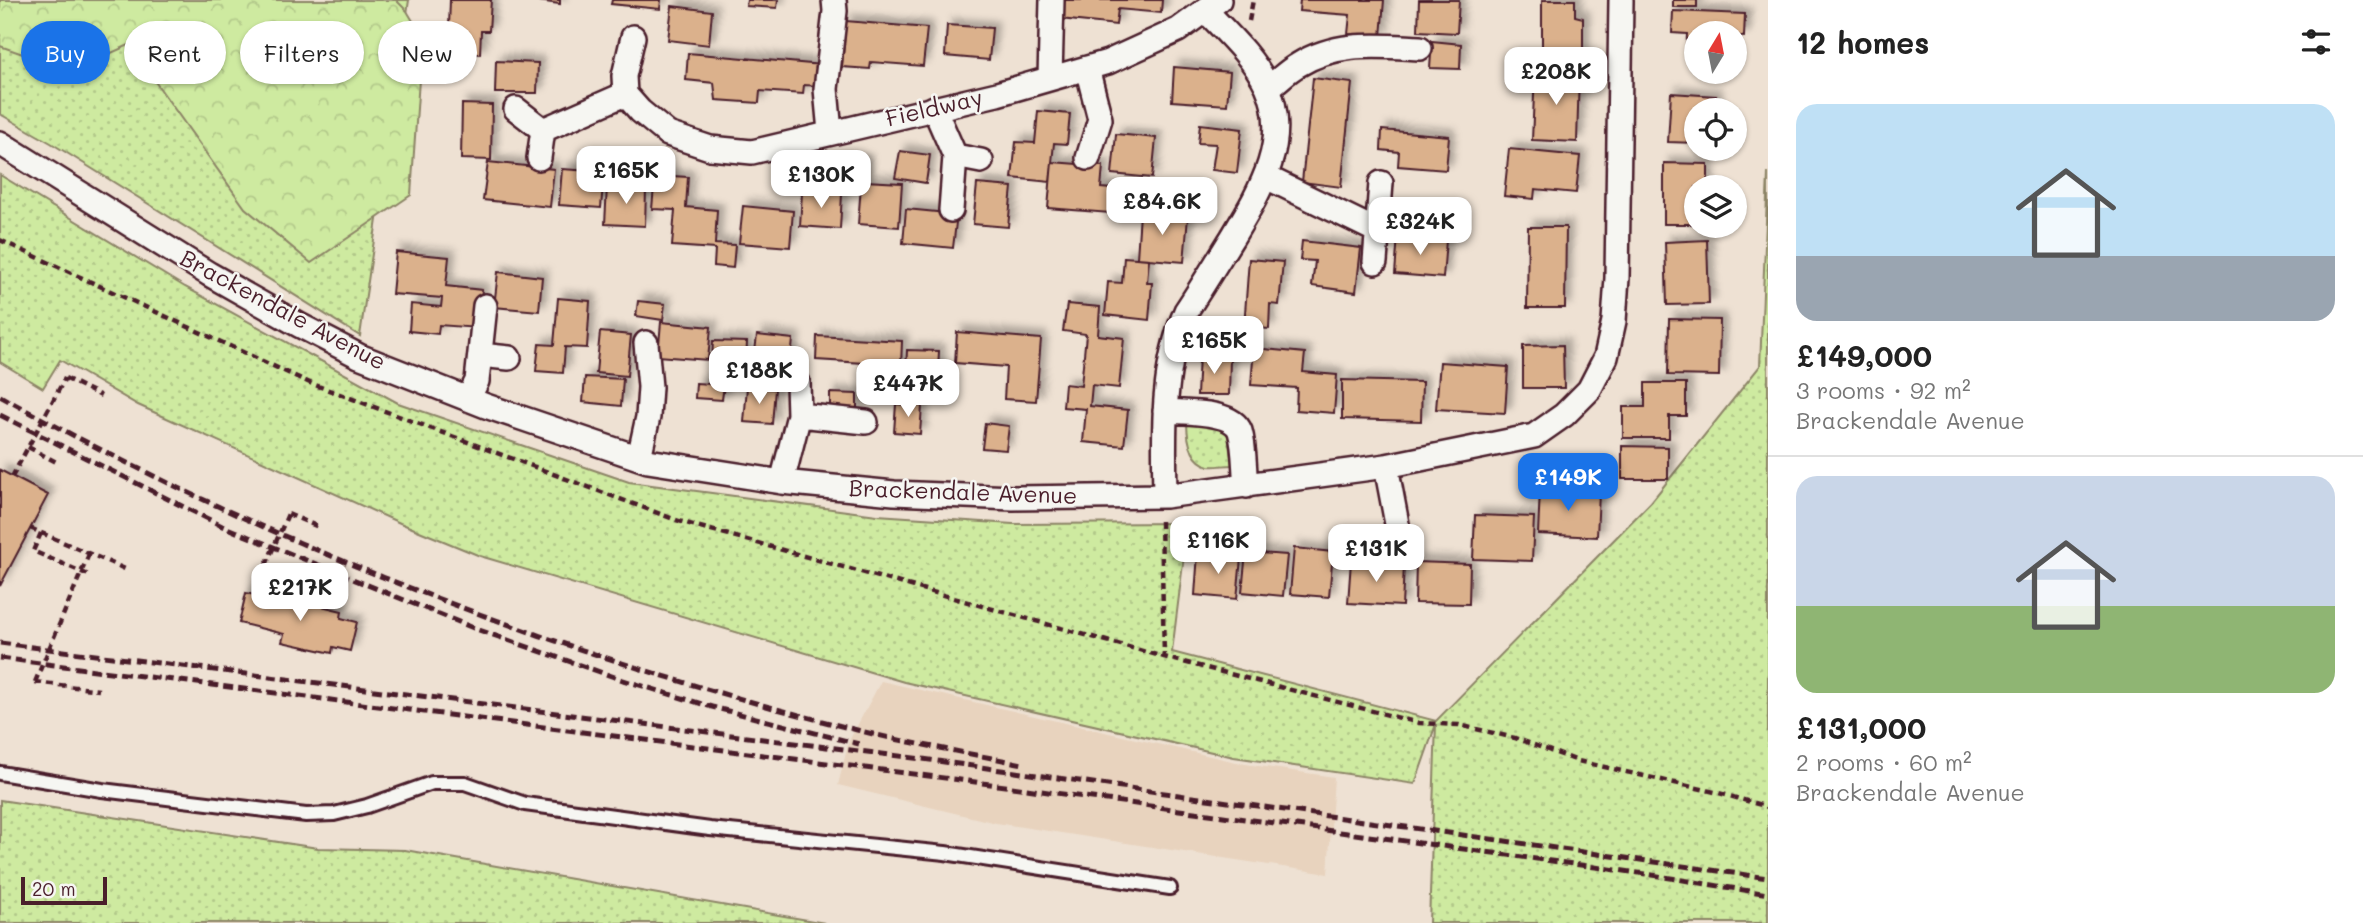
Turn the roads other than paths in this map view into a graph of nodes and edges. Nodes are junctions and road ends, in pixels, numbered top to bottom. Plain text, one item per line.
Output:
1 (834, 0) edge
2 (1052, 0) edge
3 (1621, 0) edge
4 (1212, 4) edge
5 (633, 37) dead end
6 (1420, 48) dead end
7 (1087, 68) junction
8 (1050, 78) junction
9 (1268, 88) junction
10 (625, 94) junction
11 (934, 108) junction
12 (516, 110) dead end
13 (543, 130) junction
14 (830, 132) junction
15 (0, 143) edge
16 (955, 156) junction
17 (539, 158) dead end
18 (1088, 158) dead end
19 (981, 161) dead end
20 (1266, 177) junction
21 (1381, 183) dead end
22 (951, 210) dead end
23 (1377, 231) junction
24 (1375, 262) dead end
25 (485, 306) dead end
26 (646, 343) dead end
27 (480, 355) junction
28 (509, 358) dead end
29 (798, 383) dead end
30 (468, 400) junction
31 (1164, 411) junction
32 (799, 415) junction
33 (866, 422) dead end
34 (639, 458) junction
35 (1386, 466) junction
36 (782, 482) junction
37 (1246, 486) junction
38 (1165, 496) junction
39 (1397, 524) dead end
40 (0, 773) edge
41 (1170, 888) dead end

1 - 14 street
2 - 8 street
3 - 35 street, Brackendale Avenue
4 - 7 street, Fieldway
4 - 9 street, Fieldway
5 - 10 street
6 - 9 street
7 - 8 street, Fieldway
7 - 18 street
8 - 11 street, Fieldway
9 - 20 street, Fieldway
10 - 13 street
10 - 14 street, Fieldway
11 - 14 street, Fieldway
11 - 16 street
12 - 13 street
13 - 17 street
15 - 30 street, Brackendale Avenue
16 - 19 street
16 - 22 street
20 - 23 street
20 - 31 street, Fieldway
21 - 23 street
23 - 24 street
25 - 27 street
26 - 34 street
27 - 28 street
27 - 30 street
29 - 32 street
30 - 34 street, Brackendale Avenue
31 - 37 street
31 - 38 street, Fieldway
32 - 33 street
32 - 36 street
34 - 36 street, Brackendale Avenue
35 - 37 street, Brackendale Avenue
35 - 39 street
36 - 38 street, Brackendale Avenue
37 - 38 street, Brackendale Avenue
40 - 41 lane

